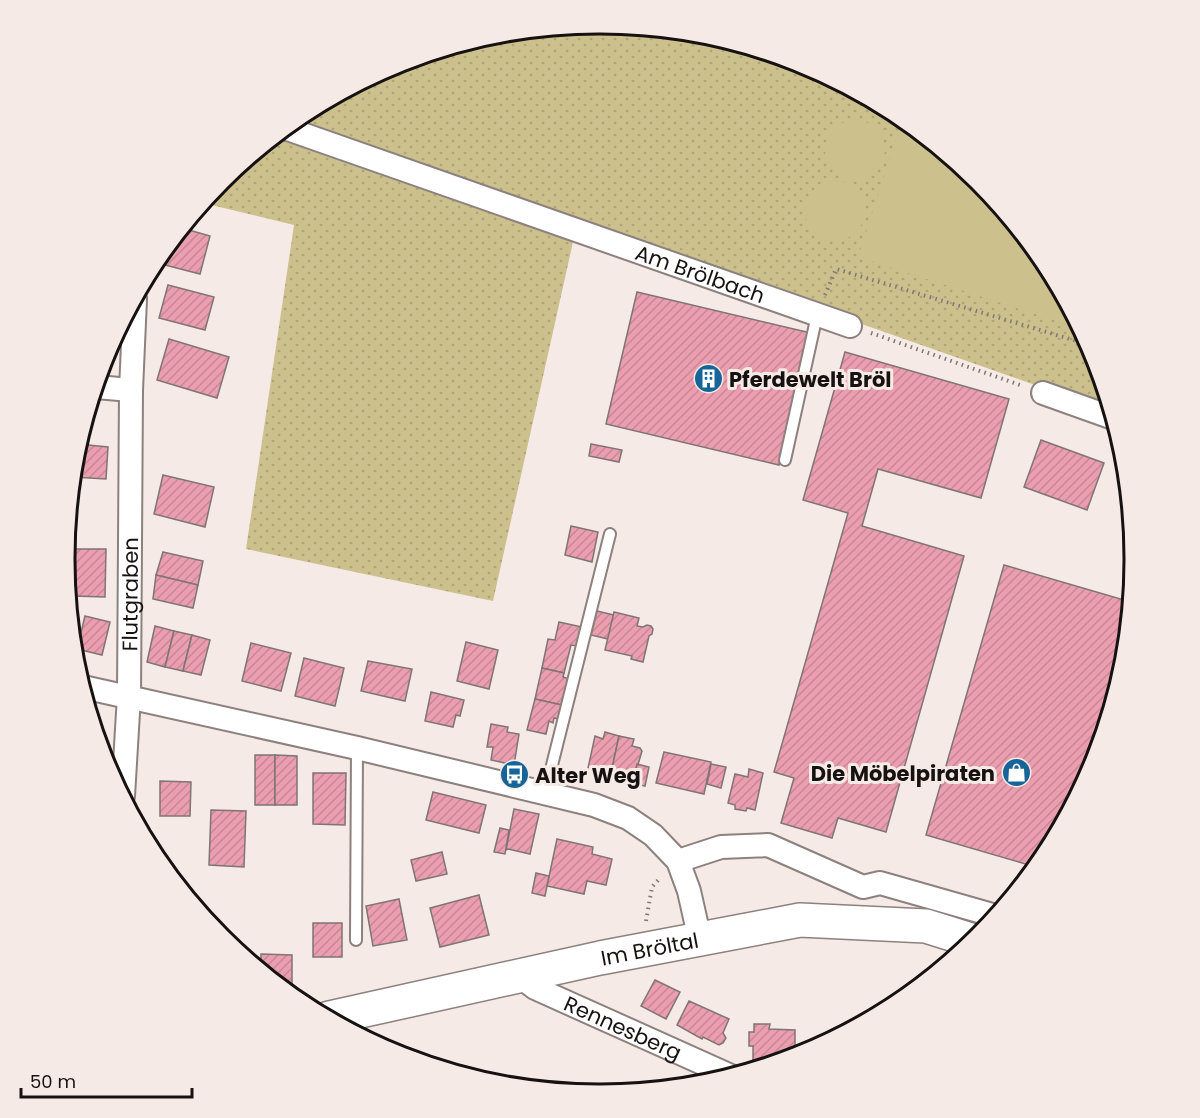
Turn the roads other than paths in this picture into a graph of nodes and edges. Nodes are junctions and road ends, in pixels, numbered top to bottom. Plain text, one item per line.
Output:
1 (296, 132) edge
2 (817, 315) junction
3 (134, 319) edge
4 (850, 326) road end
5 (104, 388) edge
6 (131, 390) junction
7 (1043, 393) road end
8 (1105, 415) edge
9 (785, 460) dead end
10 (610, 534) dead end
11 (92, 689) edge
12 (129, 696) junction
13 (357, 748) junction
14 (124, 779) edge
15 (545, 793) junction
16 (678, 861) junction
17 (986, 913) edge
18 (963, 938) edge
19 (700, 939) junction
20 (357, 940) dead end
21 (518, 975) junction
22 (342, 1015) edge
23 (717, 1070) edge

1 - 2 street, Am Brölbach
2 - 4 street, Am Brölbach
2 - 9 lane
3 - 6 street, Flutgraben
5 - 6 street
6 - 12 street, Flutgraben
7 - 8 street
10 - 15 lane
11 - 12 street
12 - 13 street
12 - 14 street, Flutgraben
13 - 15 street
13 - 20 lane
15 - 16 street
16 - 17 street
16 - 19 street
18 - 19 main road, Im Bröltal
19 - 21 main road, Im Bröltal
21 - 22 main road, Im Bröltal
21 - 23 street, Rennesberg

